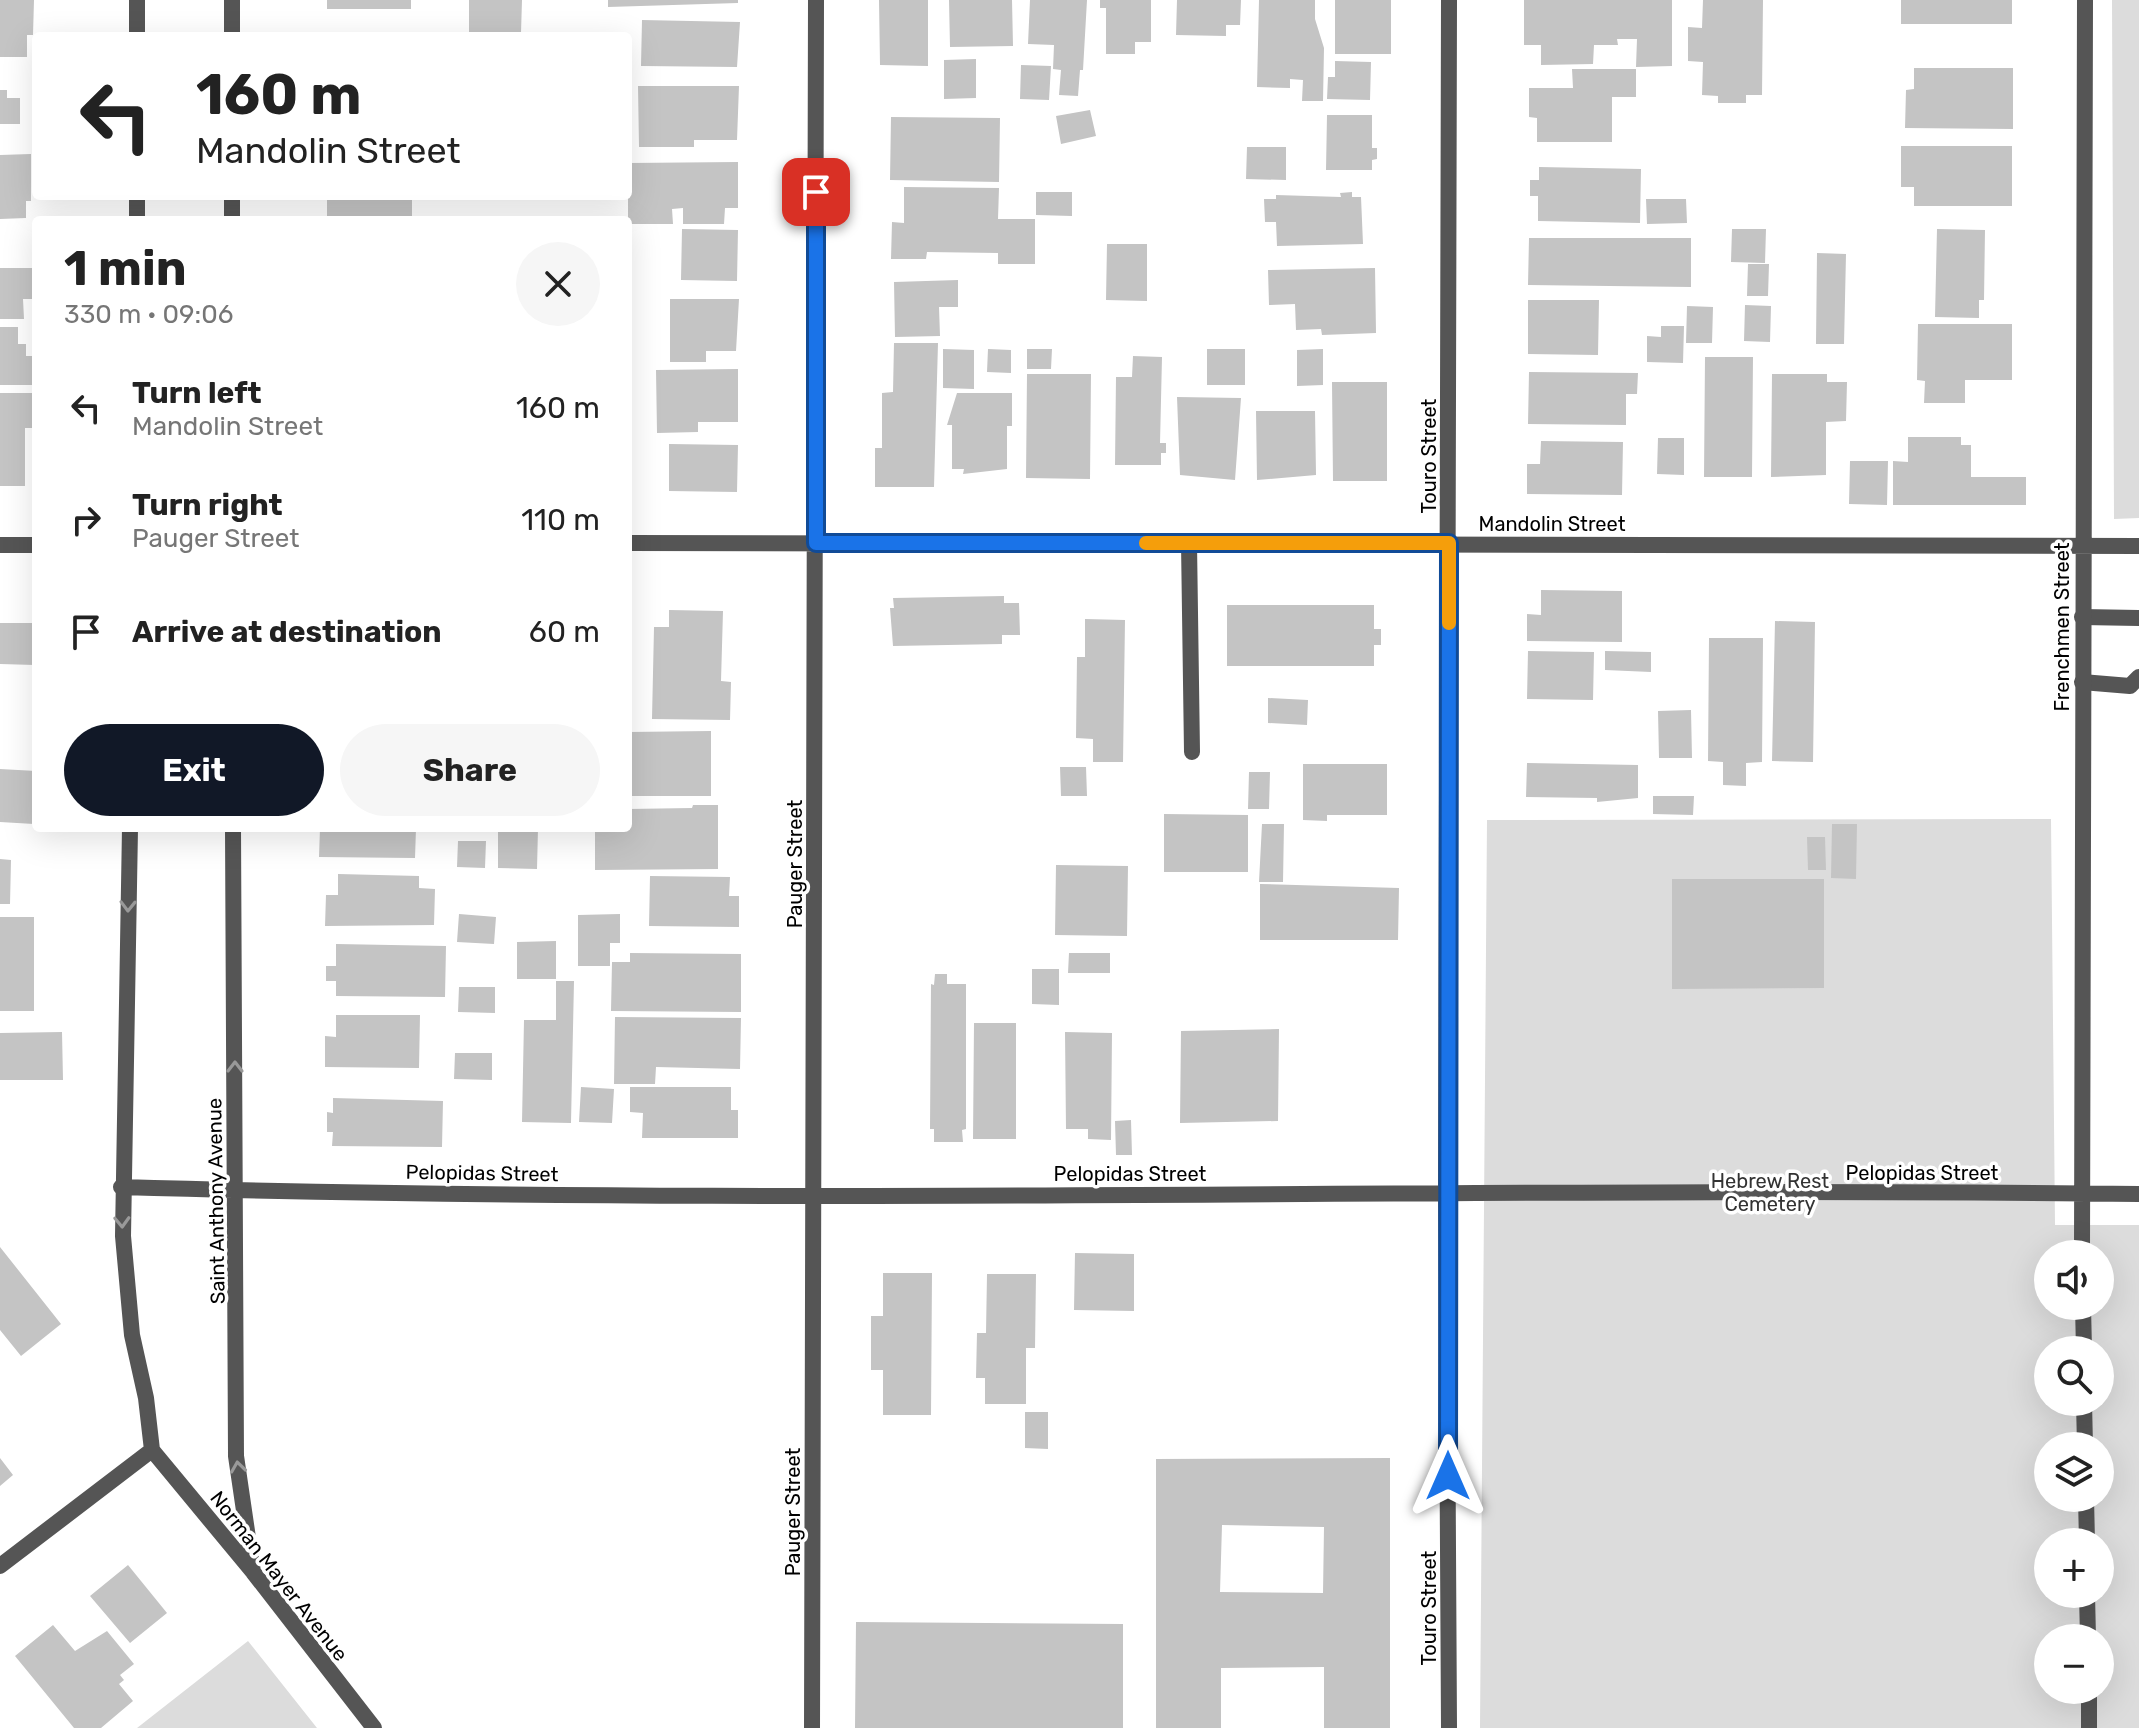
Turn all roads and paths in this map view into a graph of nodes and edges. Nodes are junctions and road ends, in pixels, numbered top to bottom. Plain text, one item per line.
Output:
1 (137, 0) edge
2 (232, 0) edge
3 (816, 0) edge
4 (1449, 0) edge
5 (2085, 0) edge
6 (137, 32) edge
7 (232, 32) edge
8 (632, 543) edge
9 (816, 543) junction
10 (1189, 543) junction
11 (1449, 543) junction
12 (0, 545) edge
13 (32, 545) edge
14 (2082, 546) junction
15 (2139, 546) edge
16 (2082, 617) junction
17 (2139, 618) edge
18 (2139, 677) edge
19 (2082, 682) junction
20 (1192, 752) dead end
21 (130, 832) edge
22 (233, 832) edge
23 (121, 1187) junction
24 (236, 1190) junction
25 (1446, 1192) junction
26 (2081, 1193) junction
27 (2139, 1194) edge
28 (814, 1197) junction
29 (2082, 1240) edge
30 (152, 1450) junction
31 (0, 1566) edge
32 (253, 1572) junction
33 (2089, 1704) edge
34 (374, 1728) edge
35 (812, 1728) edge
36 (1449, 1728) edge
37 (2089, 1728) edge

1 - 6 street
2 - 7 street
3 - 9 street, Pauger Street
4 - 11 street, Touro Street
5 - 14 street, Frenchmen Street
8 - 9 street, Mandolin Street
9 - 10 street, Mandolin Street
9 - 28 street, Pauger Street
10 - 11 street, Mandolin Street
10 - 20 street
11 - 14 street, Mandolin Street
11 - 25 street, Touro Street
12 - 13 street
14 - 15 street, Mandolin Street
14 - 16 street, Frenchmen Street
16 - 17 street
16 - 19 street, Frenchmen Street
18 - 19 street
19 - 26 street, Frenchmen Street
21 -> 23 street
24 -> 22 street, Saint Anthony Avenue
23 - 24 street, Pelopidas Street
23 -> 30 street
24 - 28 street, Pelopidas Street
32 -> 24 street, Saint Anthony Avenue
25 - 26 street, Pelopidas Street
25 - 28 street, Pelopidas Street
25 - 36 street, Touro Street
26 - 27 street, Pelopidas Street
26 - 29 street, Frenchmen Street
28 - 35 street, Pauger Street
30 - 31 street
30 - 32 street, Norman Mayer Avenue
32 - 34 street, Norman Mayer Avenue
33 - 37 street

